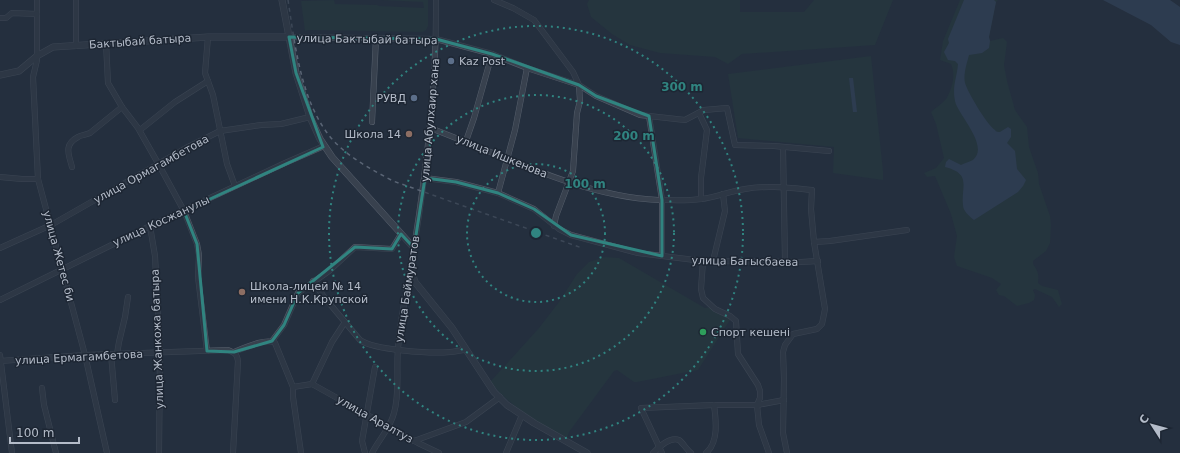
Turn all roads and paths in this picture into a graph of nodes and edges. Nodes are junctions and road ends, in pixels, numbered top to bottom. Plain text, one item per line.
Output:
1 (37, 0) edge
2 (76, 0) edge
3 (282, 0) edge
4 (436, 0) edge
5 (494, 0) edge
6 (37, 14) junction
7 (0, 18) edge
8 (208, 37) junction
9 (289, 37) junction
10 (376, 38) junction
11 (436, 39) junction
12 (106, 43) junction
13 (76, 46) junction
14 (492, 54) junction
15 (37, 56) junction
16 (527, 68) junction
17 (0, 75) edge
18 (208, 81) junction
19 (579, 85) junction
20 (122, 107) junction
21 (699, 113) junction
22 (649, 116) junction
23 (310, 117) junction
24 (372, 122) dead end
25 (430, 128) junction
26 (140, 130) junction
27 (220, 131) junction
28 (466, 141) junction
29 (324, 146) junction
30 (783, 148) junction
31 (829, 151) dead end
32 (508, 158) junction
33 (159, 164) junction
34 (72, 168) dead end
35 (0, 177) edge
36 (425, 178) junction
37 (38, 179) junction
38 (568, 182) junction
39 (235, 186) junction
40 (783, 188) junction
41 (424, 192) joint
42 (498, 193) junction
43 (723, 194) junction
44 (701, 199) junction
45 (662, 200) junction
46 (184, 211) junction
47 (51, 225) junction
48 (150, 226) junction
49 (554, 226) junction
50 (907, 230) dead end
51 (401, 234) junction
52 (814, 242) junction
53 (0, 248) edge
54 (414, 248) junction
55 (662, 256) junction
56 (703, 261) junction
57 (713, 261) junction
58 (785, 261) junction
59 (818, 261) junction
60 (63, 269) junction
61 (411, 270) junction
62 (313, 282) junction
63 (128, 297) dead end
64 (0, 300) edge
65 (345, 322) junction
66 (272, 341) junction
67 (398, 350) junction
68 (466, 350) junction
69 (207, 352) junction
70 (234, 352) junction
71 (160, 353) junction
72 (111, 354) junction
73 (118, 354) junction
74 (85, 355) junction
75 (0, 359) edge
76 (375, 367) dead end
77 (312, 384) junction
78 (293, 387) junction
79 (42, 388) dead end
80 (500, 398) junction
81 (115, 400) dead end
82 (784, 400) junction
83 (714, 405) junction
84 (757, 405) junction
85 (367, 415) junction
86 (522, 415) junction
87 (389, 427) junction
88 (414, 441) junction
89 (659, 447) junction
90 (574, 450) edge
91 (12, 453) edge
92 (56, 453) edge
93 (107, 453) edge
94 (159, 453) edge
95 (233, 453) edge
96 (301, 453) edge
97 (365, 453) edge
98 (372, 453) edge
99 (439, 453) edge
100 (506, 453) edge
101 (587, 453) edge
102 (653, 453) edge
103 (662, 453) edge
104 (690, 453) edge
105 (706, 453) edge
106 (769, 453) edge
107 (787, 453) edge

1 - 6 street, улица Жетес би
2 - 13 street
3 - 9 street
4 - 11 street, улица Абулхаир хана
5 - 19 street
6 - 7 street
6 - 15 street, улица Жетес би
8 - 9 street, Бактыбай батыра
8 - 12 street, Бактыбай батыра
8 - 18 street
9 - 10 street, улица Бактыбай батыра
9 - 23 street
10 - 11 street, улица Бактыбай батыра
10 - 24 street
11 - 14 street, улица Бактыбай батыра
11 - 25 street, улица Абулхаир хана
12 - 13 street, Бактыбай батыра
12 - 20 street
13 - 15 street, Бактыбай батыра
14 - 16 street, улица Бактыбай батыра
14 - 28 street
15 - 17 street, Бактыбай батыра
15 - 37 street, улица Жетес би
16 - 19 street, улица Бактыбай батыра
16 - 32 street
18 - 26 street
18 - 27 street
19 - 22 street, улица Бактыбай батыра
19 - 38 street
20 - 26 street
20 - 34 street
21 - 22 street, улица Бактыбай батыра
21 - 30 street, улица Бактыбай батыра
21 - 44 street
22 - 45 street
23 - 27 street, улица Ормагамбетова
23 - 29 street
25 - 28 street, улица Ишкенова
25 - 36 street, улица Абулхаир хана
26 - 33 street
27 - 33 street, улица Ормагамбетова
27 - 39 street
28 - 32 street, улица Ишкенова
29 - 39 street, улица Косжанулы
29 - 51 street
30 - 31 street, улица Бактыбай батыра
30 - 40 street
32 - 38 street, улица Ишкенова
32 - 42 street
33 - 46 street
33 - 47 street, улица Ормагамбетова
35 - 37 street
36 - 41 street, улица Абулхаир хана
36 - 42 street, улица Багысбаева
37 - 47 street, улица Жетес би
38 - 45 street, улица Ишкенова
38 - 49 street
39 - 46 street, улица Косжанулы
40 - 43 street, улица Ишкенова
40 - 52 street, улица Ишкенова
40 - 58 street
41 - 54 street, улица Баймуратов
42 - 49 street, улица Багысбаева
43 - 44 street, улица Ишкенова
43 - 57 street
44 - 45 street, улица Ишкенова
45 - 55 street
46 - 48 street, улица Косжанулы
46 - 69 street
47 - 53 street, улица Ормагамбетова
47 - 60 street, улица Жетес би
48 - 60 street, улица Косжанулы
48 - 71 street, улица Жанкожа батыра
49 - 55 street, улица Багысбаева
50 - 52 street
51 - 54 street
51 - 62 street
52 - 59 street
54 - 61 street, улица Баймуратов
55 - 56 street, улица Багысбаева
56 - 57 street, улица Багысбаева
56 - 84 street
57 - 58 street, улица Багысбаева
58 - 59 street, улица Багысбаева
59 - 82 street
60 - 64 street, улица Косжанулы
60 - 74 street, улица Жетес би
61 - 67 street, улица Баймуратов
61 - 68 street
62 - 65 street
62 - 66 street
63 - 73 street
65 - 67 street
65 - 77 street
66 - 70 street
66 - 78 street
67 - 68 street
67 - 87 street, улица Баймуратов
68 - 80 street
69 - 70 street, улица Ермагамбетова
69 - 71 street, улица Ермагамбетова
70 - 95 street
71 - 73 street, улица Ермагамбетова
71 - 94 street, улица Жанкожа батыра
72 - 73 street, улица Ермагамбетова
72 - 74 street, улица Ермагамбетова
72 - 81 street
74 - 75 street, улица Ермагамбетова
74 - 93 street, улица Жетес би
75 - 91 street
76 - 85 street
77 - 78 street
77 - 85 street, улица Аралтуз
78 - 96 street
79 - 92 street
80 - 86 street
80 - 88 street
82 - 84 street
82 - 107 street
83 - 84 street
83 - 89 street
83 - 105 street
84 - 106 street
85 - 87 street, улица Аралтуз
85 - 97 street
86 - 90 street
86 - 100 street
87 - 88 street, улица Аралтуз
87 - 98 street, улица Баймуратов
88 - 99 street, улица Аралтуз
89 - 102 street
89 - 103 street
89 - 104 street
90 - 101 street

